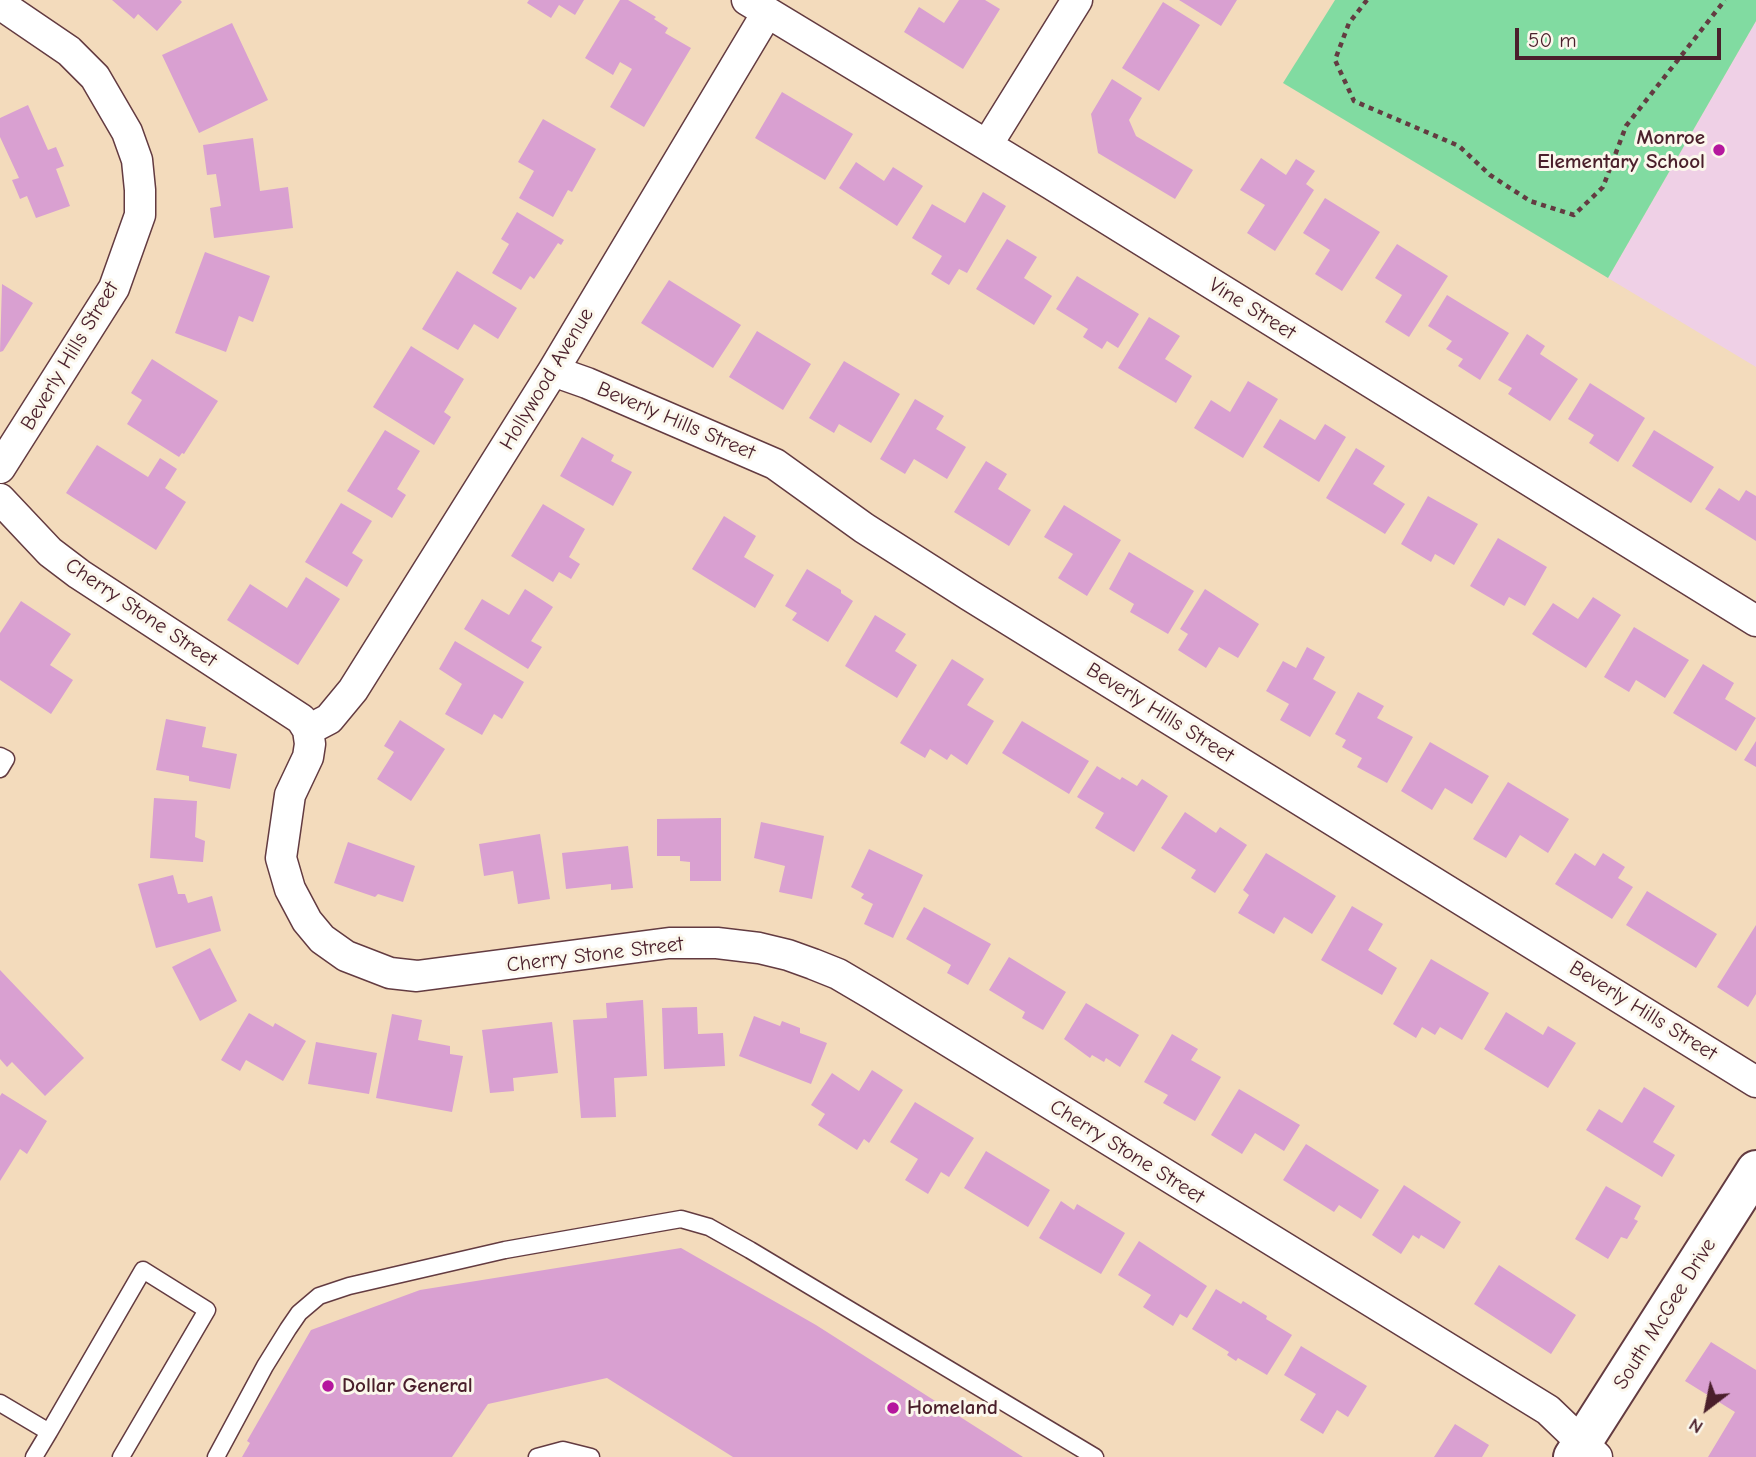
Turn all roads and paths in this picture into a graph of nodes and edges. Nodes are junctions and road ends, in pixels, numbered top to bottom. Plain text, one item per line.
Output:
1 (1077, 0) edge
2 (1367, 0) edge
3 (1725, 0) edge
4 (0, 4) edge
5 (757, 6) edge
6 (987, 145) junction
7 (553, 371) junction
8 (0, 468) edge
9 (0, 499) edge
10 (1756, 621) edge
11 (308, 730) junction
12 (0, 756) edge
13 (0, 769) edge
14 (1756, 1082) edge
15 (1756, 1170) edge
16 (0, 1403) edge
17 (49, 1432) junction
18 (1584, 1453) edge
19 (34, 1457) edge
20 (121, 1457) edge
21 (216, 1457) edge
22 (537, 1457) edge
23 (591, 1457) edge
24 (1095, 1457) edge

1 - 6 street
2 - 3 path
4 - 8 street, Beverly Hills Street
5 - 6 street, Vine Street
5 - 7 street, Hollywood Avenue
6 - 10 street, Vine Street
7 - 11 street, Hollywood Avenue
7 - 14 street, Beverly Hills Street
9 - 11 street, Cherry Stone Street
11 - 18 street, Cherry Stone Street
12 - 13 lane
15 - 18 street, South McGee Drive
16 - 17 lane
17 - 19 lane
17 - 20 lane
21 - 24 lane
22 - 23 lane

